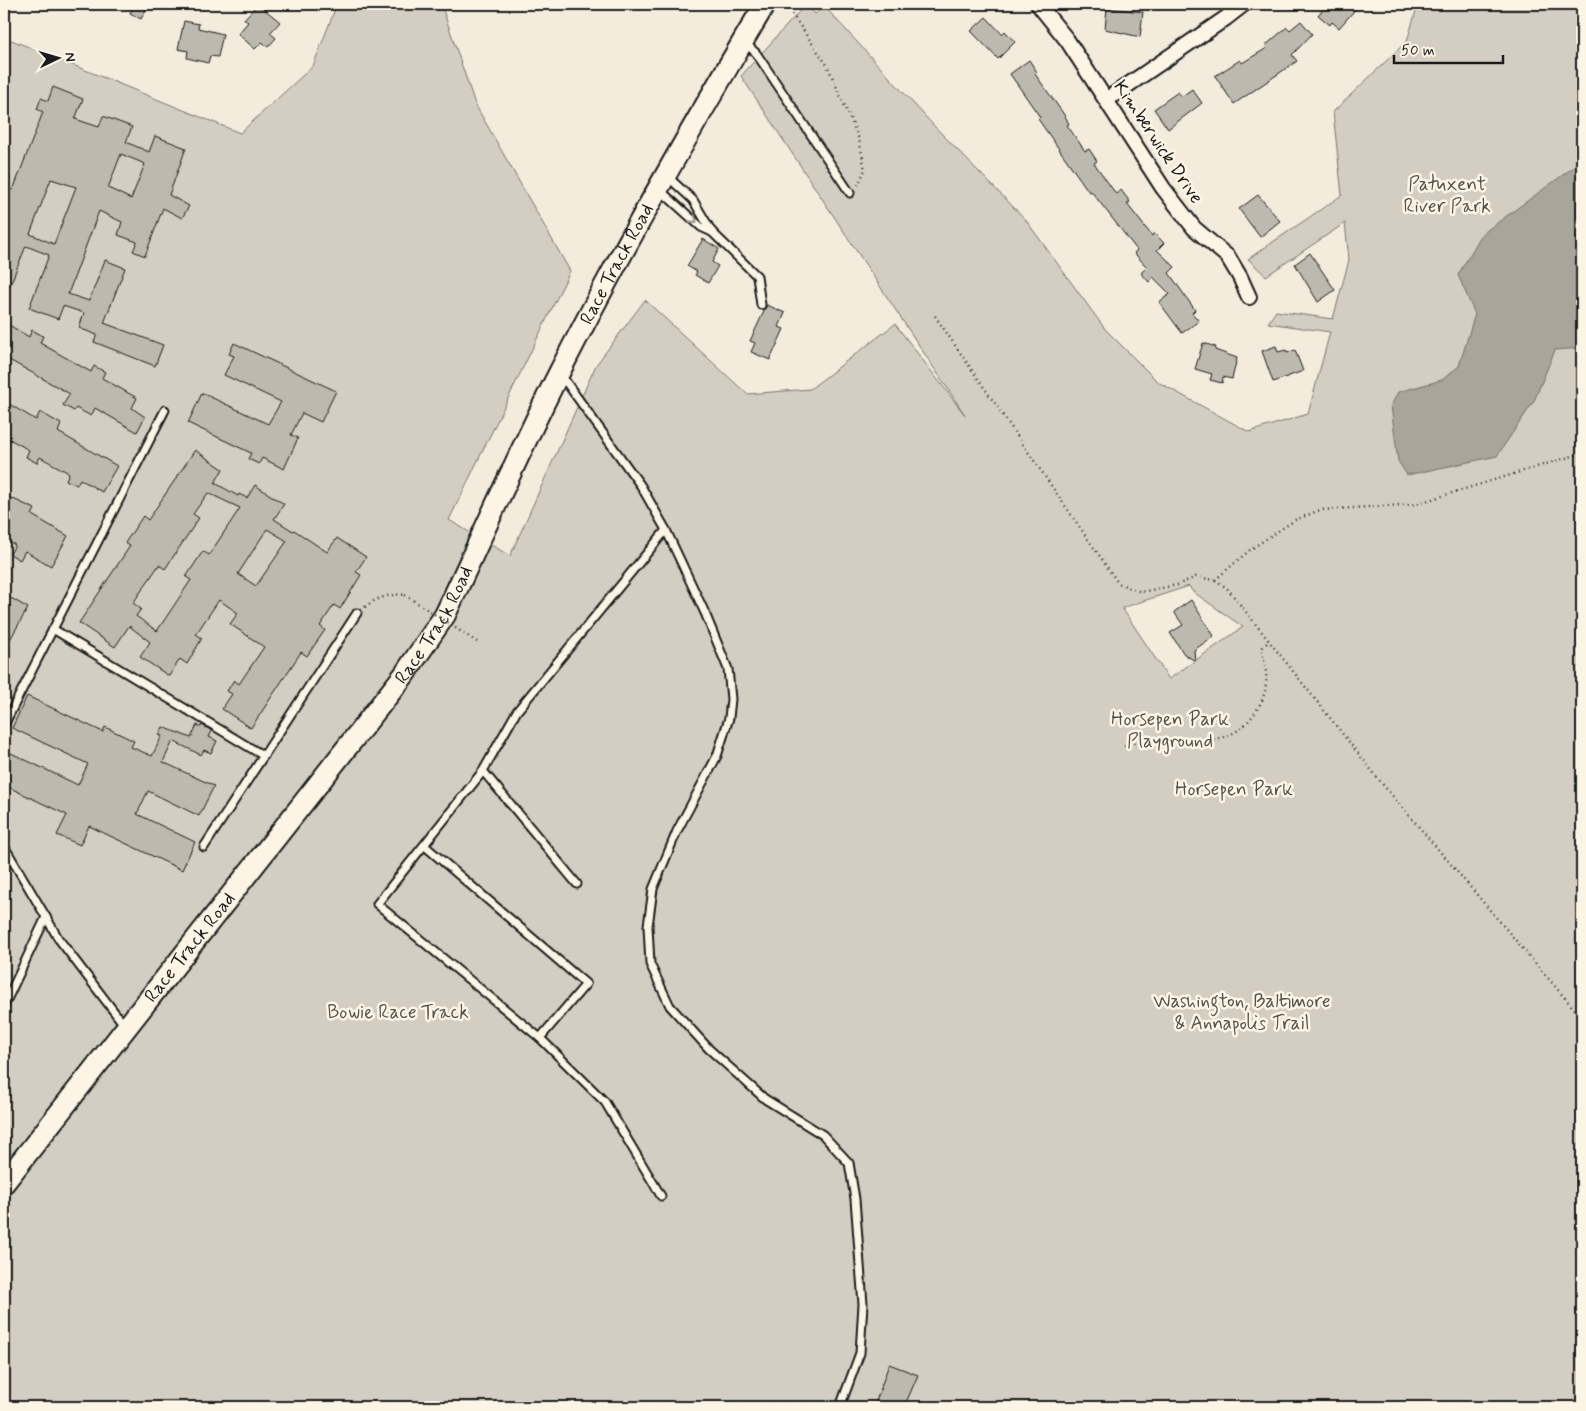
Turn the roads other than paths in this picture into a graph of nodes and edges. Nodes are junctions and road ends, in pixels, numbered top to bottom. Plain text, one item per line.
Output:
1 (765, 4) edge
2 (1038, 4) edge
3 (1244, 4) edge
4 (741, 40) junction
5 (1106, 100) junction
6 (661, 181) junction
7 (850, 193) road end
8 (712, 232) junction
9 (1249, 297) dead end
10 (761, 305) dead end
11 (560, 372) junction
12 (165, 410) dead end
13 (666, 530) junction
14 (357, 613) road end
15 (53, 629) junction
16 (4, 725) edge
17 (264, 756) junction
18 (483, 771) junction
19 (4, 846) edge
20 (425, 846) junction
21 (204, 847) dead end
22 (577, 884) dead end
23 (46, 917) junction
24 (4, 1006) edge
25 (126, 1028) junction
26 (540, 1038) junction
27 (4, 1183) edge
28 (662, 1196) dead end
29 (840, 1407) edge

1 - 4 street, Race Track Road
2 - 5 street, Kimberwick Drive
3 - 5 street
4 - 6 street, Race Track Road
4 - 7 lane
5 - 9 street, Kimberwick Drive
6 -> 8 lane
6 - 8 lane
6 - 11 street, Race Track Road
8 - 10 lane
11 - 13 lane
11 - 25 street, Race Track Road
12 - 15 lane
13 - 18 lane
13 - 29 lane
14 - 17 lane
15 - 16 lane
15 - 17 lane
17 - 21 lane
18 - 20 lane
18 - 22 lane
19 - 23 lane
20 - 26 lane
20 - 26 lane
23 - 24 lane
23 - 25 lane
25 - 27 street, Race Track Road
26 - 28 lane

